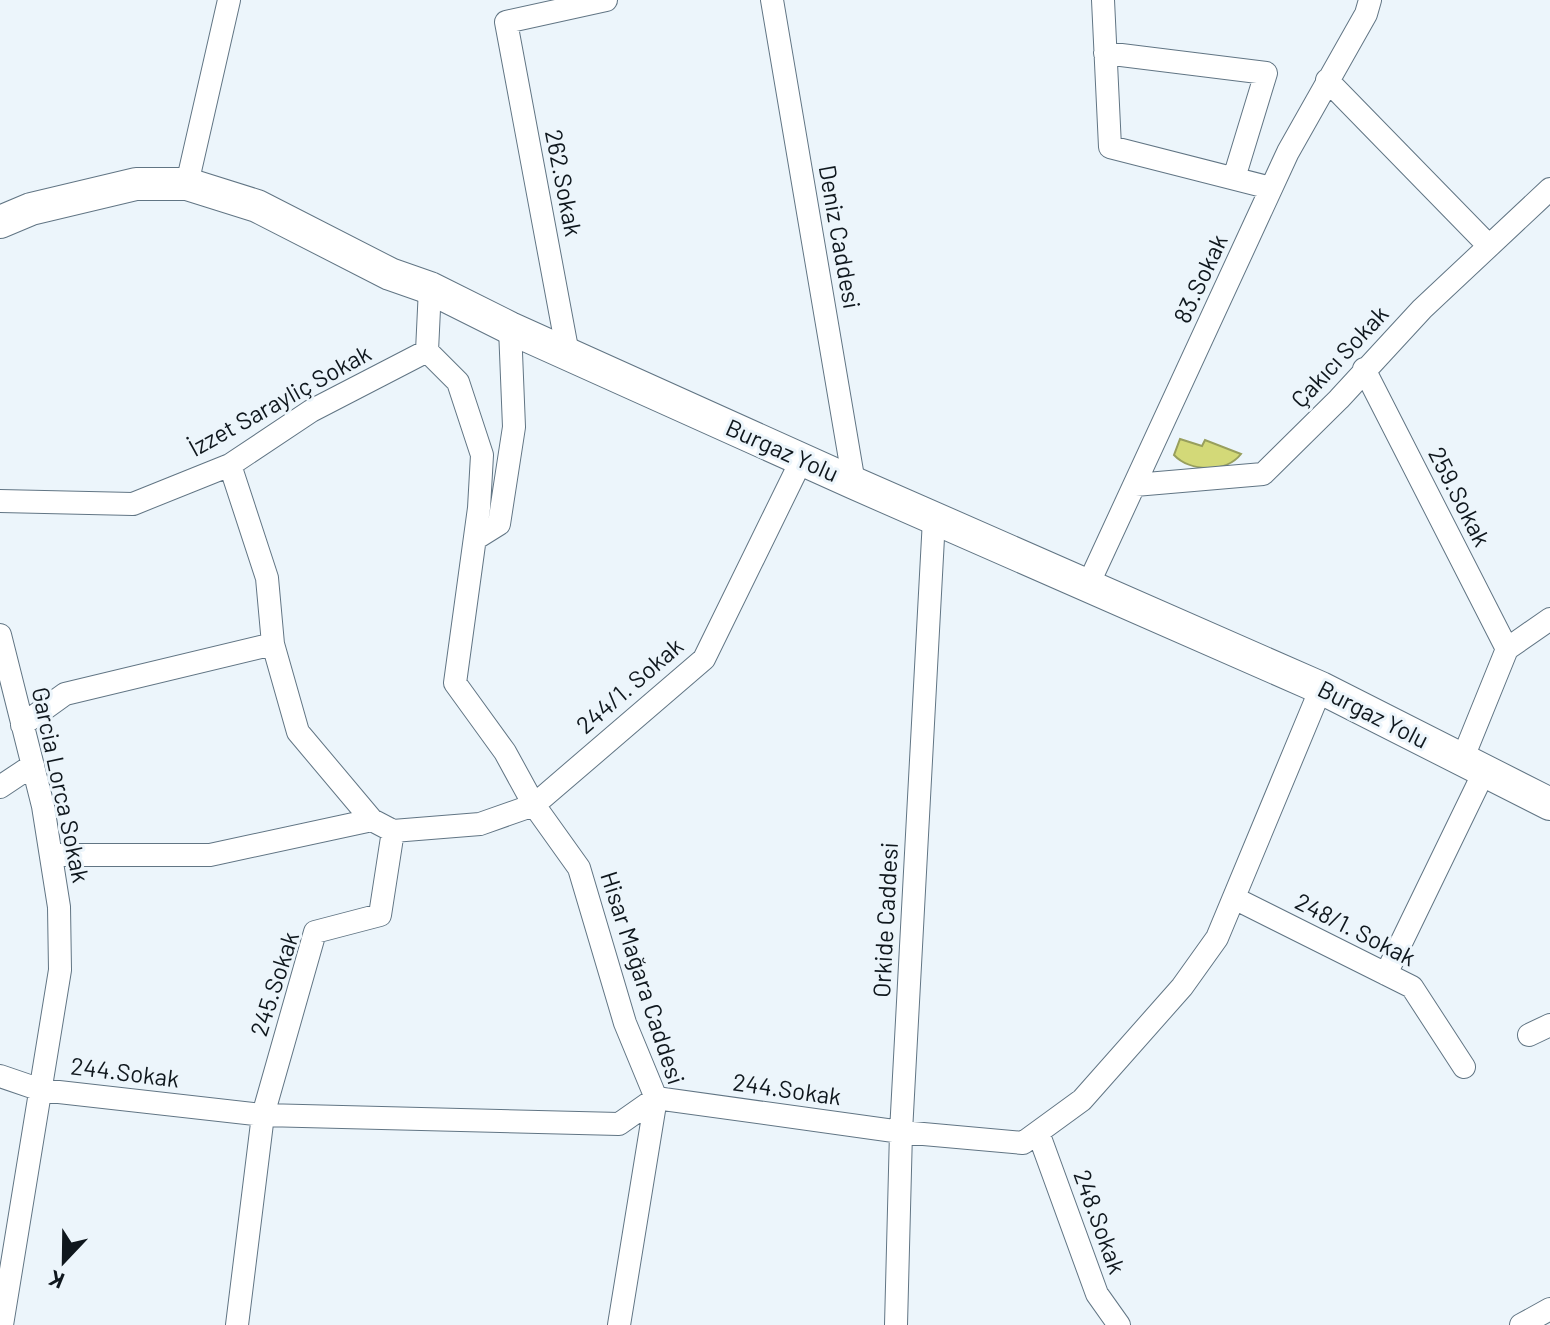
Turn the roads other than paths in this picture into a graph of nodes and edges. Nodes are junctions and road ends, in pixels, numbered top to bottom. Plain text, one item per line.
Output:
1 (229, 0) edge
2 (606, 0) edge
3 (772, 0) edge
4 (1103, 0) edge
5 (1370, 0) edge
6 (1105, 53) junction
7 (1327, 80) junction
8 (1234, 178) junction
9 (187, 184) junction
10 (1271, 188) junction
11 (1550, 189) edge
12 (0, 222) edge
13 (1489, 246) junction
14 (430, 288) junction
15 (510, 328) junction
16 (427, 351) junction
17 (568, 354) junction
18 (1364, 369) junction
19 (802, 459) junction
20 (230, 465) junction
21 (854, 483) junction
22 (1135, 485) junction
23 (0, 501) edge
24 (934, 519) junction
25 (475, 539) junction
26 (1088, 585) junction
27 (1550, 619) edge
28 (0, 635) edge
29 (273, 644) junction
30 (1507, 649) junction
31 (3, 662) edge
32 (1321, 688) junction
33 (22, 725) junction
34 (33, 765) junction
35 (1473, 766) junction
36 (0, 787) edge
37 (1550, 804) edge
38 (534, 805) junction
39 (372, 820) junction
40 (393, 831) junction
41 (51, 855) junction
42 (1234, 898) junction
43 (1386, 974) junction
44 (1550, 1025) edge
45 (1529, 1035) dead end
46 (1464, 1067) dead end
47 (0, 1076) edge
48 (41, 1090) junction
49 (656, 1098) junction
50 (263, 1115) junction
51 (901, 1132) junction
52 (1038, 1132) junction
53 (1550, 1309) edge
54 (2, 1319) edge
55 (237, 1325) edge
56 (619, 1325) edge
57 (896, 1325) edge
58 (1119, 1325) edge
59 (1521, 1325) edge

1 - 9 street
2 - 17 street, 262.Sokak
3 - 21 street, Deniz Caddesi
4 - 6 street
5 - 7 street, 83.Sokak
6 - 8 street
6 - 8 street
7 - 10 street, 83.Sokak
7 - 13 street
8 - 10 street
9 - 12 street, Burgaz Yolu
9 - 14 street, Burgaz Yolu
10 - 22 street, 83.Sokak
11 - 13 street, Çakıcı Sokak
13 - 18 street, Çakıcı Sokak
14 - 15 street, Burgaz Yolu
14 - 16 street
15 - 17 street, Burgaz Yolu
15 - 25 street
16 - 20 street, İzzet Sarayliç Sokak
16 - 25 street, Hisar Mağara Caddesi
17 - 19 street, Burgaz Yolu
18 - 22 street, Çakıcı Sokak
18 - 30 street, 259.Sokak
19 - 21 street, Burgaz Yolu
19 - 38 street, 244/1. Sokak
20 - 23 street, İzzet Sarayliç Sokak
20 - 29 street
21 - 24 street, Burgaz Yolu
22 - 26 street, 83.Sokak
24 - 26 street, Burgaz Yolu
24 - 51 street, Orkide Caddesi
25 - 38 street, Hisar Mağara Caddesi
26 - 32 street, Burgaz Yolu
27 - 30 street
28 - 31 street, Garcia Lorca Sokak
29 - 33 street
29 - 39 street
30 - 35 street
31 - 33 street, Garcia Lorca Sokak
32 - 35 street, Burgaz Yolu
32 - 42 street, 244.Sokak
33 - 34 street, Garcia Lorca Sokak
34 - 36 street
34 - 41 street, Garcia Lorca Sokak
35 - 37 street, Burgaz Yolu
35 - 43 street
38 - 40 street
38 - 49 street, Hisar Mağara Caddesi
39 - 40 street
39 - 41 street
40 - 50 street, 245.Sokak
41 - 48 street, Garcia Lorca Sokak
42 - 43 street, 248/1. Sokak
42 - 52 street, 244.Sokak
43 - 46 street, 248/1. Sokak
44 - 45 street
47 - 48 street, 244.Sokak
48 - 50 street, 244.Sokak
48 - 54 street, Garcia Lorca Sokak
49 - 50 street, 244.Sokak
49 - 51 street, 244.Sokak
49 - 56 street, Hisar Mağara Caddesi
50 - 55 street, 245.Sokak
51 - 52 street, 244.Sokak
51 - 57 street, Orkide Caddesi
52 - 58 street, 248.Sokak
53 - 59 street

